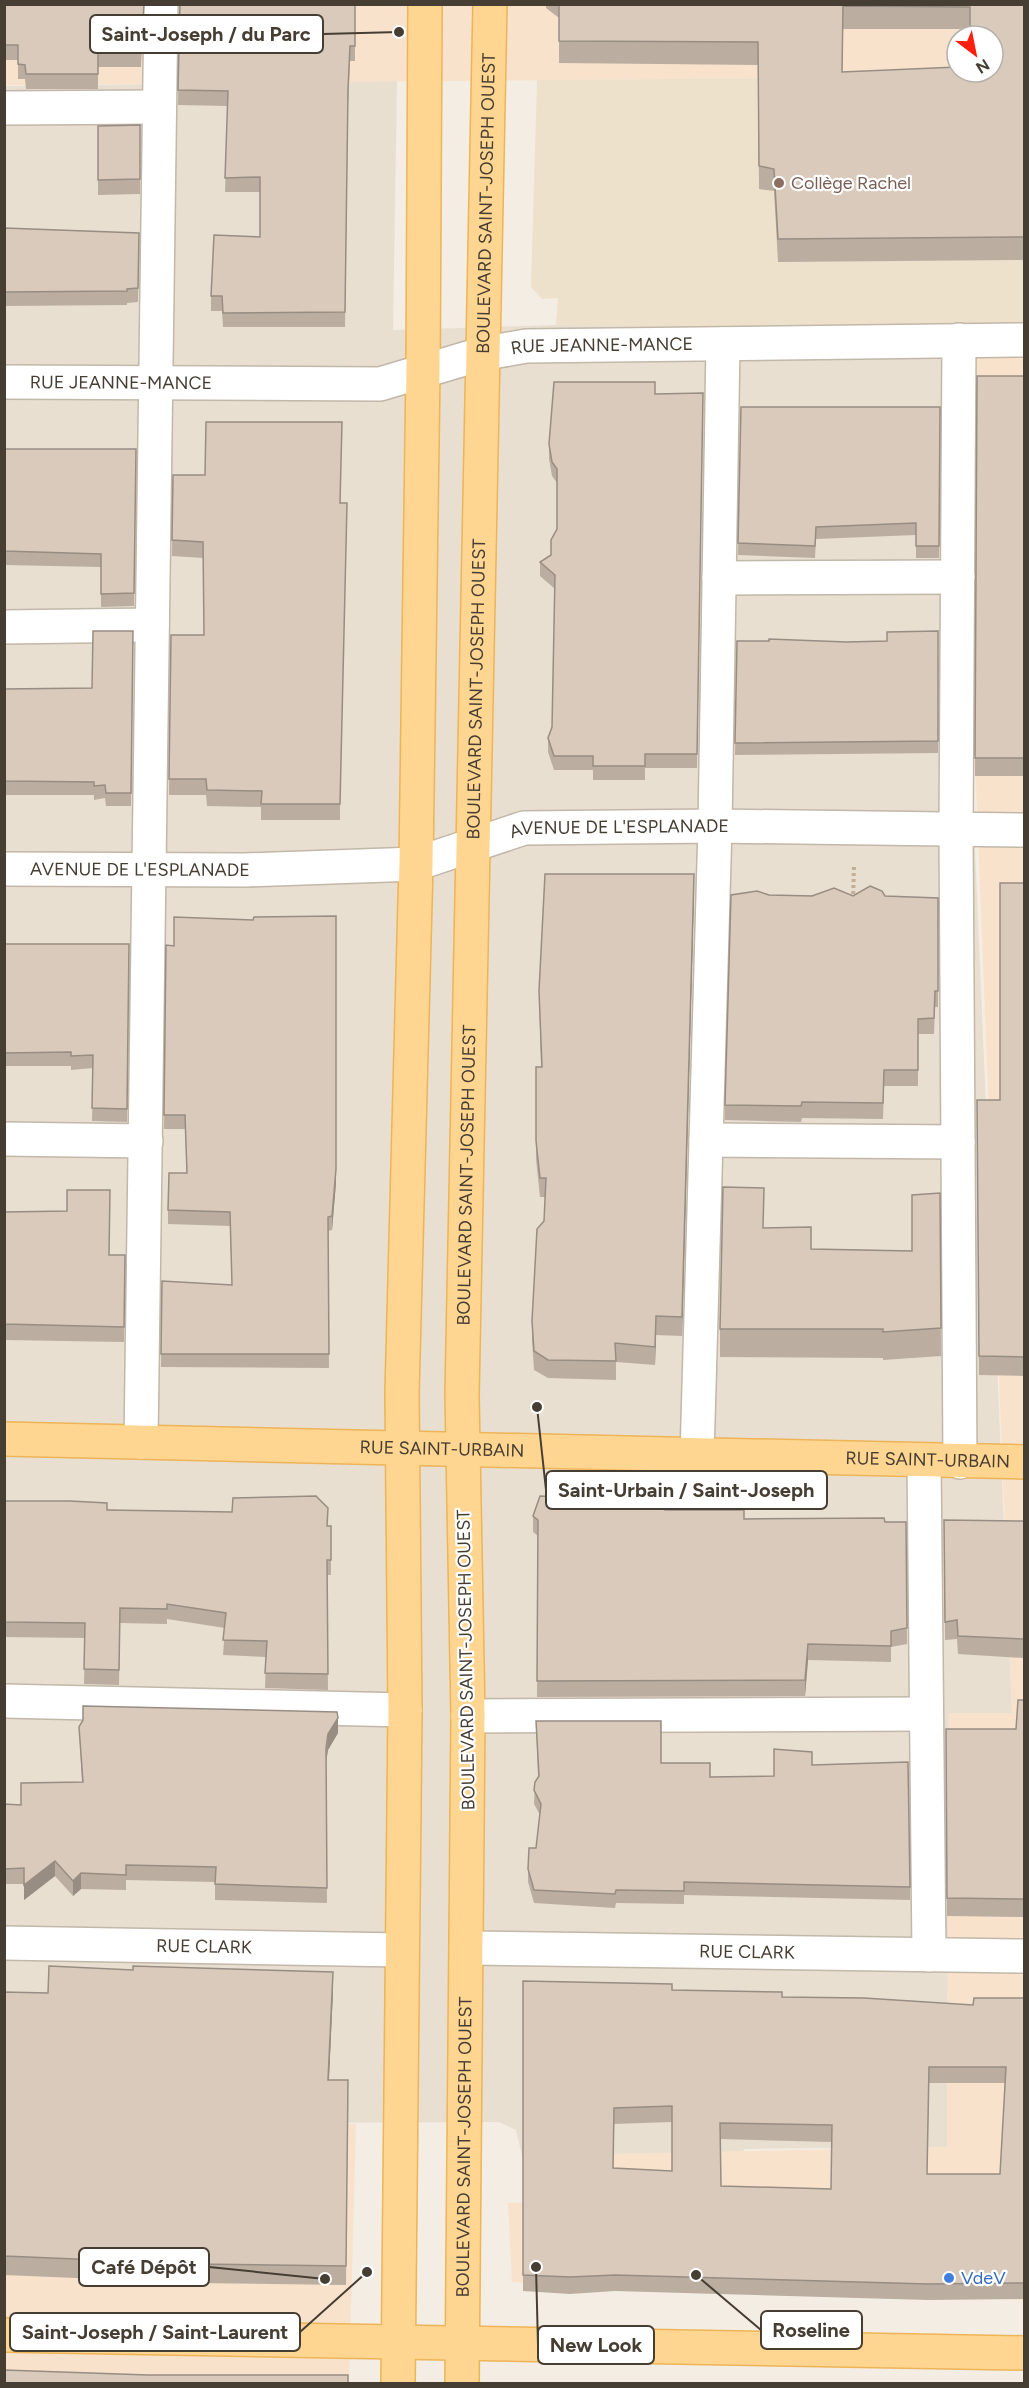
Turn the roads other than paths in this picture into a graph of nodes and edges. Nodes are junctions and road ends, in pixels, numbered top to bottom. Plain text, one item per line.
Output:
1 (161, 4) edge
2 (425, 4) edge
3 (490, 4) edge
4 (159, 107) junction
5 (4, 108) edge
6 (1024, 339) edge
7 (959, 340) junction
8 (723, 344) junction
9 (481, 354) junction
10 (423, 371) junction
11 (4, 381) edge
12 (154, 383) junction
13 (958, 577) junction
14 (719, 578) junction
15 (152, 625) junction
16 (4, 627) edge
17 (715, 826) junction
18 (956, 830) junction
19 (1024, 830) edge
20 (475, 846) junction
21 (416, 864) junction
22 (4, 869) edge
23 (150, 870) junction
24 (4, 1139) edge
25 (706, 1140) junction
26 (146, 1141) junction
27 (958, 1142) junction
28 (4, 1439) edge
29 (141, 1442) junction
30 (403, 1449) junction
31 (464, 1451) junction
32 (697, 1456) junction
33 (924, 1461) junction
34 (960, 1462) junction
35 (1024, 1462) edge
36 (4, 1701) edge
37 (405, 1710) junction
38 (926, 1714) junction
39 (468, 1716) junction
40 (4, 1943) edge
41 (468, 1948) junction
42 (401, 1950) junction
43 (929, 1955) junction
44 (1024, 1956) edge
45 (4, 2335) edge
46 (399, 2343) junction
47 (463, 2345) junction
48 (1024, 2353) edge
49 (398, 2384) edge
50 (462, 2384) edge

1 - 4 street
2 - 10 main road
3 - 9 main road, BOULEVARD SAINT-JOSEPH OUEST
4 - 5 street
4 - 12 street
6 - 7 street, RUE JEANNE-MANCE
7 - 8 street, RUE JEANNE-MANCE
7 - 13 street
8 - 9 street, RUE JEANNE-MANCE
8 - 14 street
9 - 10 street, RUE JEANNE-MANCE
9 - 20 main road, BOULEVARD SAINT-JOSEPH OUEST
10 - 12 street, RUE JEANNE-MANCE
10 - 21 main road
11 - 12 street, RUE JEANNE-MANCE
12 - 15 street
13 - 14 street
13 - 18 street
14 - 17 street
15 - 16 street
15 - 23 street
17 - 18 street, AVENUE DE L'ESPLANADE
17 - 20 street, AVENUE DE L'ESPLANADE
17 - 25 street
18 - 19 street, AVENUE DE L'ESPLANADE
18 - 27 street
20 - 21 street, AVENUE DE L'ESPLANADE
20 - 31 main road, BOULEVARD SAINT-JOSEPH OUEST
21 - 23 street, AVENUE DE L'ESPLANADE
21 - 30 main road
22 - 23 street, AVENUE DE L'ESPLANADE
23 - 26 street
24 - 26 street
25 - 27 street
25 - 32 street
26 - 29 street
27 - 34 street
28 - 29 main road, RUE SAINT-URBAIN
29 - 30 main road, RUE SAINT-URBAIN
30 - 31 main road, RUE SAINT-URBAIN
30 - 37 main road
31 - 32 main road, RUE SAINT-URBAIN
31 - 39 main road, BOULEVARD SAINT-JOSEPH OUEST
32 - 33 main road, RUE SAINT-URBAIN
33 - 34 main road, RUE SAINT-URBAIN
33 - 38 street
34 - 35 main road, RUE SAINT-URBAIN
36 - 37 street
37 - 42 main road
38 - 39 street
38 - 43 street
39 - 41 main road, BOULEVARD SAINT-JOSEPH OUEST
40 - 42 street, RUE CLARK
41 - 43 street, RUE CLARK
41 - 47 main road, BOULEVARD SAINT-JOSEPH OUEST
42 - 46 main road
43 - 44 street, RUE CLARK
45 - 46 main road
46 - 47 main road
46 - 49 main road
47 - 48 main road
47 - 50 main road, BOULEVARD SAINT-JOSEPH OUEST

